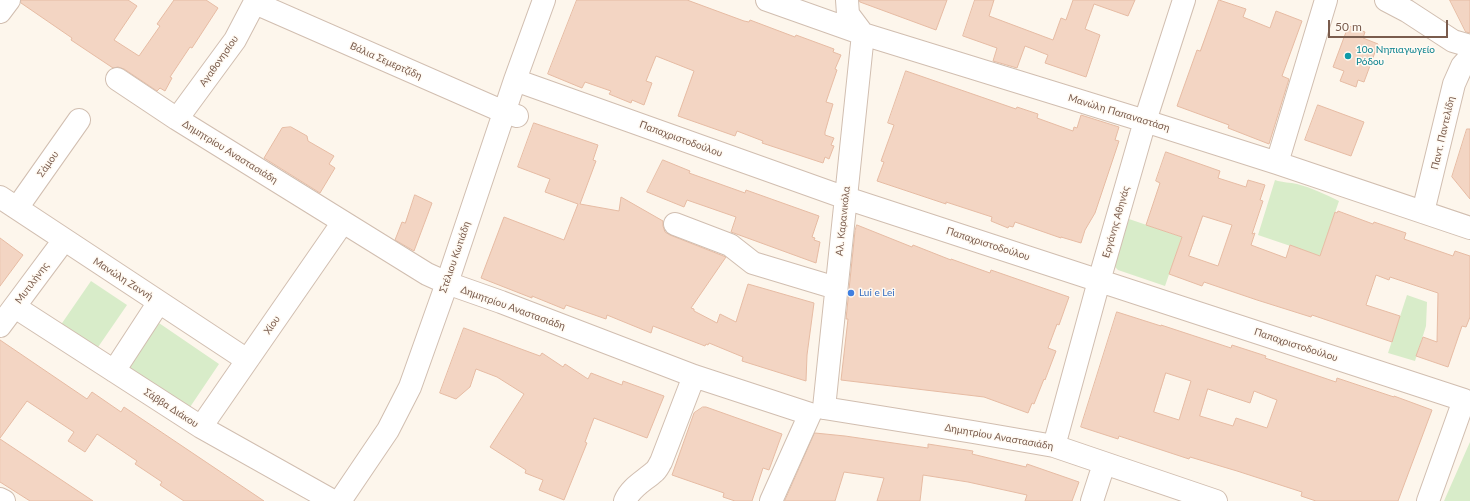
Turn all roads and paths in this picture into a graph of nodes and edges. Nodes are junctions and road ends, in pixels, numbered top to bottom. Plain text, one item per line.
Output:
1 (8, 0) edge
2 (544, 0) edge
3 (558, 0) edge
4 (767, 0) edge
5 (847, 0) edge
6 (1184, 0) edge
7 (1326, 0) edge
8 (1386, 0) edge
9 (256, 2) edge
10 (0, 12) edge
11 (863, 34) junction
12 (1470, 46) edge
13 (1470, 57) edge
14 (117, 79) dead end
15 (521, 82) junction
16 (510, 114) junction
17 (177, 119) junction
18 (78, 120) dead end
19 (1145, 121) junction
20 (1277, 163) junction
21 (846, 198) junction
22 (8, 203) edge
23 (1423, 212) junction
24 (343, 222) junction
25 (675, 224) dead end
26 (1470, 228) edge
27 (64, 240) junction
28 (1099, 281) junction
29 (453, 285) junction
30 (836, 288) junction
31 (159, 302) junction
32 (14, 307) junction
33 (0, 326) edge
34 (247, 360) junction
35 (114, 371) junction
36 (694, 376) junction
37 (817, 411) junction
38 (200, 427) junction
39 (1054, 446) junction
40 (1104, 464) junction
41 (0, 499) edge
42 (4, 501) edge
43 (333, 501) edge
44 (340, 501) edge
45 (354, 501) edge
46 (625, 501) edge
47 (771, 501) edge
48 (1092, 501) edge
49 (1216, 501) edge
50 (1428, 501) edge

1 - 10 street
2 - 15 street, Στέλιου Κωτιάδη
3 - 15 street, Στέλιου Κωτιάδη
4 - 11 street, Μανώλη Παπαναστάση
5 - 11 street
6 - 19 street, Εργάνης Αθηνάς
7 - 20 street
8 - 12 street
9 - 16 street, Βάλια Σεμερτζίδη
9 - 17 street, Αγαθονησίου
11 - 19 street, Μανώλη Παπαναστάση
11 - 21 street, Αλ. Καρανικόλα
13 - 23 street, Παντ. Παντελίδη
14 - 17 street, Δημητρίου Αναστασιάδη
15 - 16 street, Στέλιου Κωτιάδη
15 - 21 street, Παπαχριστοδούλου
16 - 29 street, Στέλιου Κωτιάδη
17 - 24 street, Δημητρίου Αναστασιάδη
18 - 22 street, Σάμου
19 - 20 street, Μανώλη Παπαναστάση
19 - 28 street, Εργάνης Αθηνάς
20 - 23 street, Μανώλη Παπαναστάση
21 - 28 street, Παπαχριστοδούλου
21 - 30 street, Αλ. Καρανικόλα
22 - 27 street, Μανώλη Ζαννή
23 - 26 street, Μανώλη Παπαναστάση
24 - 29 street, Δημητρίου Αναστασιάδη
24 - 34 street, Χίου
25 - 30 street
27 - 31 street, Μανώλη Ζαννή
27 - 32 street, Μυτιλήνης
28 - 39 street, Εργάνης Αθηνάς
28 - 50 street, Παπαχριστοδούλου
29 - 36 street, Δημητρίου Αναστασιάδη
29 - 44 street, Στέλιου Κωτιάδη
29 - 45 street, Στέλιου Κωτιάδη
30 - 37 street, Αλ. Καρανικόλα
31 - 34 street, Μανώλη Ζαννή
31 - 35 street
32 - 33 street, Μυτιλήνης
32 - 35 street, Σάββα Διάκου
34 - 38 street, Χίου
35 - 38 street, Σάββα Διάκου
36 - 37 street, Δημητρίου Αναστασιάδη
36 - 46 street
37 - 39 street, Δημητρίου Αναστασιάδη
37 - 47 street, Αλ. Καρανικόλα
38 - 43 street, Σάββα Διάκου
39 - 40 street, Δημητρίου Αναστασιάδη
40 - 48 street
40 - 49 street, Δημητρίου Αναστασιάδη
41 - 42 street

